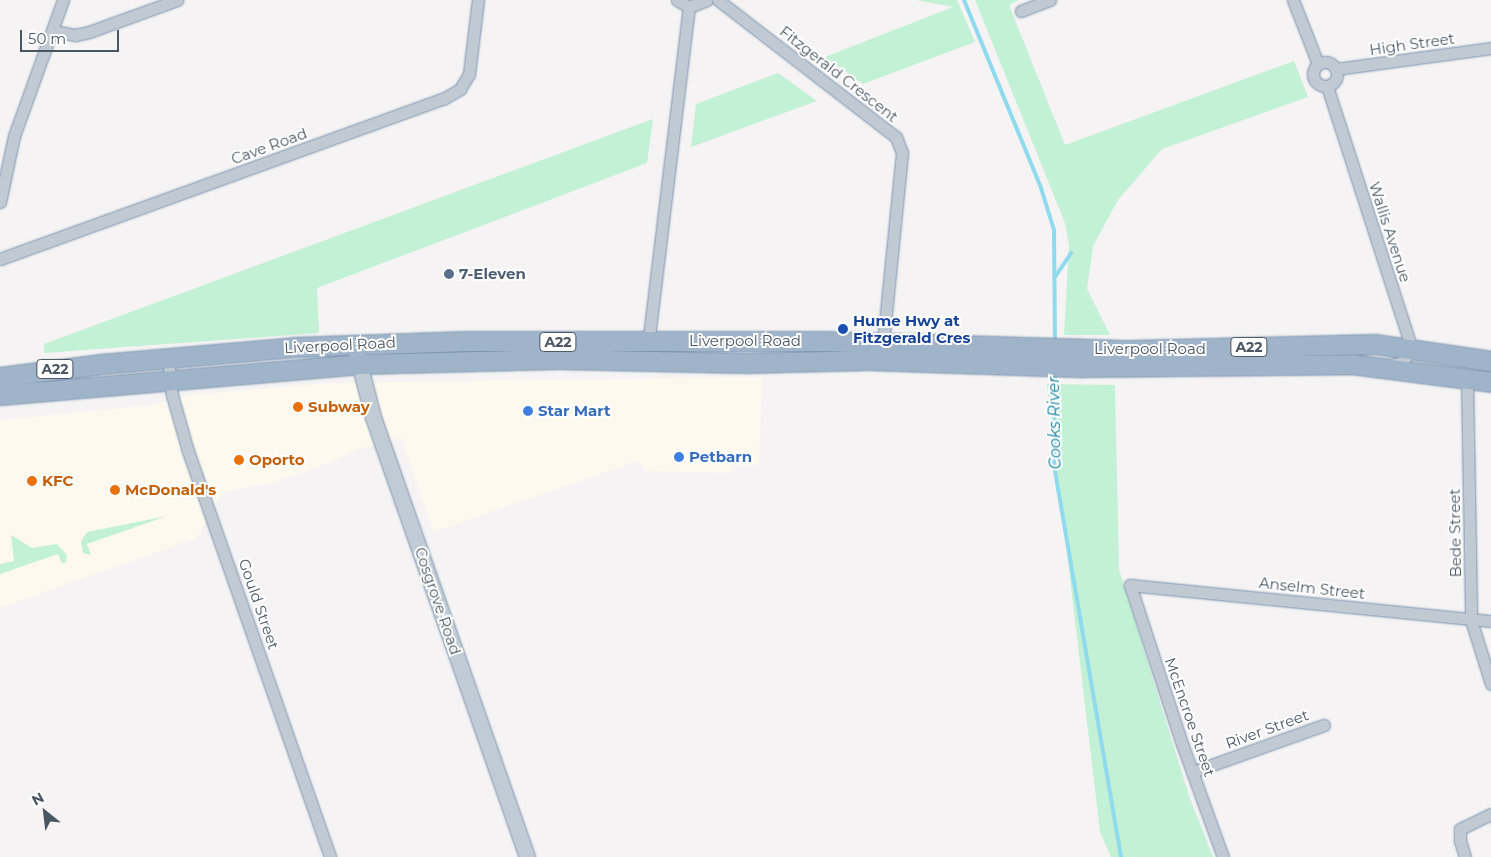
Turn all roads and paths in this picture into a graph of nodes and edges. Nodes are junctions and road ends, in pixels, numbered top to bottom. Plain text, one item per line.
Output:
1 (63, 0) edge
2 (177, 0) edge
3 (478, 0) edge
4 (677, 0) edge
5 (707, 0) edge
6 (718, 0) edge
7 (1293, 0) edge
8 (1044, 1) edge
9 (689, 7) junction
10 (1021, 11) dead end
11 (52, 31) junction
12 (1491, 48) edge
13 (1318, 64) junction
14 (1336, 69) junction
15 (1327, 86) junction
16 (0, 202) edge
17 (0, 259) edge
18 (648, 341) junction
19 (883, 342) junction
20 (355, 343) junction
21 (1412, 349) junction
22 (1024, 356) junction
23 (168, 358) junction
24 (1085, 358) junction
25 (1491, 361) edge
26 (647, 362) junction
27 (358, 364) junction
28 (1378, 366) junction
29 (1418, 372) junction
30 (0, 377) edge
31 (170, 379) junction
32 (1467, 379) junction
33 (1491, 382) edge
34 (0, 395) edge
35 (1130, 585) joint
36 (1471, 620) junction
37 (1491, 620) edge
38 (1491, 684) edge
39 (1324, 724) dead end
40 (1192, 772) junction
41 (1491, 814) edge
42 (330, 857) edge
43 (527, 857) edge
44 (1223, 857) edge
45 (1465, 857) edge

1 - 11 street
2 - 11 street
3 - 17 street, Cave Road
4 - 9 street
5 - 9 street
6 - 19 street, Fitzgerald Crescent
7 - 13 street
8 - 10 street
9 - 18 street
11 - 16 street
12 - 14 street, High Street
13 - 14 street
13 - 15 street
14 - 15 street
15 - 21 street, Wallis Avenue
18 - 19 highway, Liverpool Road / A22
18 - 20 highway, Liverpool Road / A22
18 - 26 street
19 - 22 highway, Liverpool Road / A22
20 - 23 highway, Liverpool Road / A22
20 - 27 main road, Cosgrove Road
21 - 24 highway, Liverpool Road / A22
21 - 25 highway, Liverpool Road / A22
21 - 28 street
21 - 29 highway
22 - 24 highway, Liverpool Road / A22
22 - 26 highway, Liverpool Road / A22
23 - 30 highway, Liverpool Road / A22
23 - 31 street, Gould Street
24 - 28 highway, Liverpool Road / A22
26 - 27 highway, Liverpool Road / A22
27 - 31 highway, Liverpool Road / A22
27 - 43 main road, Cosgrove Road
28 - 29 highway, Liverpool Road / A22
29 - 32 highway, Liverpool Road / A22
31 - 34 highway, Liverpool Road / A22
31 - 42 street, Gould Street
32 - 33 highway, Liverpool Road / A22
32 - 36 street, Bede Street
35 - 36 street, Anselm Street
35 - 40 street, McEncroe Street
36 - 37 street, Anselm Street
36 - 38 street, Bede Street
39 - 40 street, River Street
40 - 44 street, McEncroe Street
41 - 45 street

